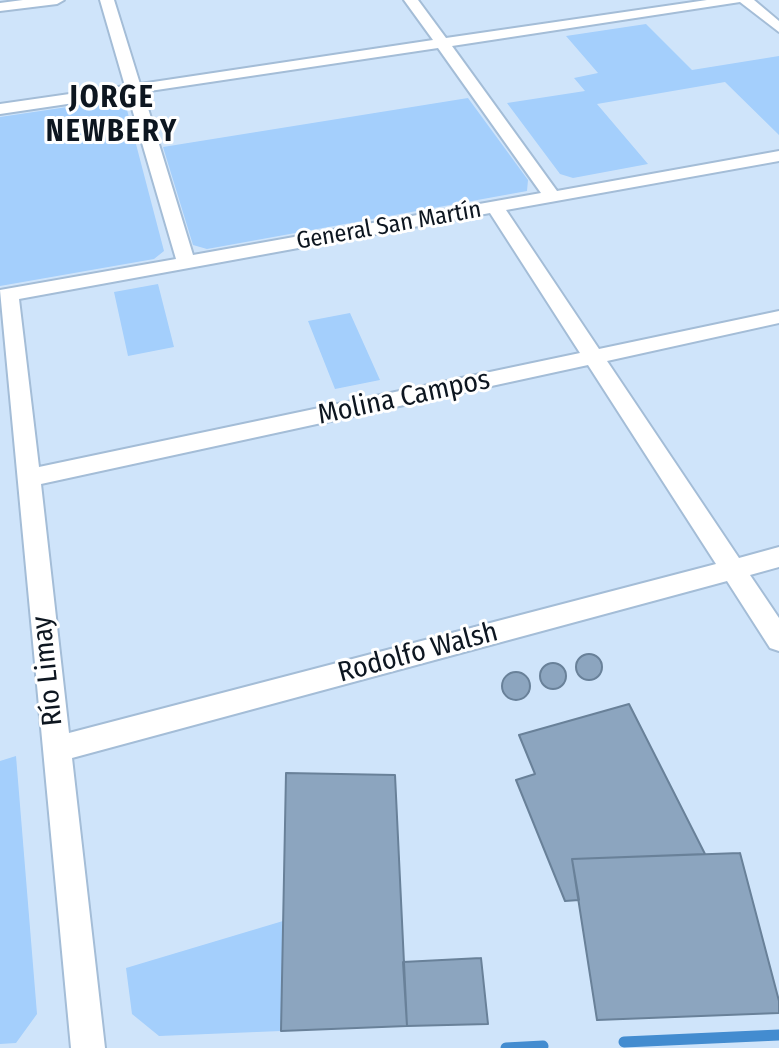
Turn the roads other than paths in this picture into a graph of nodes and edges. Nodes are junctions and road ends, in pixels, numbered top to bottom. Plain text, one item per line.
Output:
1 (57, 0) edge
2 (107, 0) edge
3 (411, 0) edge
4 (735, 0) edge
5 (746, 0) edge
6 (0, 7) edge
7 (779, 28) edge
8 (442, 43) junction
9 (134, 89) junction
10 (0, 109) edge
11 (779, 156) edge
12 (552, 196) junction
13 (495, 207) junction
14 (186, 262) junction
15 (5, 295) edge
16 (779, 317) edge
17 (593, 357) junction
18 (28, 478) junction
19 (779, 557) edge
20 (733, 570) junction
21 (779, 640) edge
22 (56, 749) junction
23 (88, 1048) edge

1 - 6 street
2 - 9 street
3 - 8 street
4 - 8 street
5 - 7 street
8 - 9 street
8 - 12 street
9 - 10 street
9 - 14 street
11 - 12 street, General San Martín
12 - 13 street, General San Martín
13 - 14 street, General San Martín
13 - 17 street
14 - 15 street, General San Martín
15 - 18 street, Río Limay
16 - 17 street, Molina Campos
17 - 18 street, Molina Campos
17 - 20 street
18 - 22 street, Río Limay
19 - 20 street, Rodolfo Walsh
20 - 21 street
20 - 22 street, Rodolfo Walsh
22 - 23 street, Río Limay

